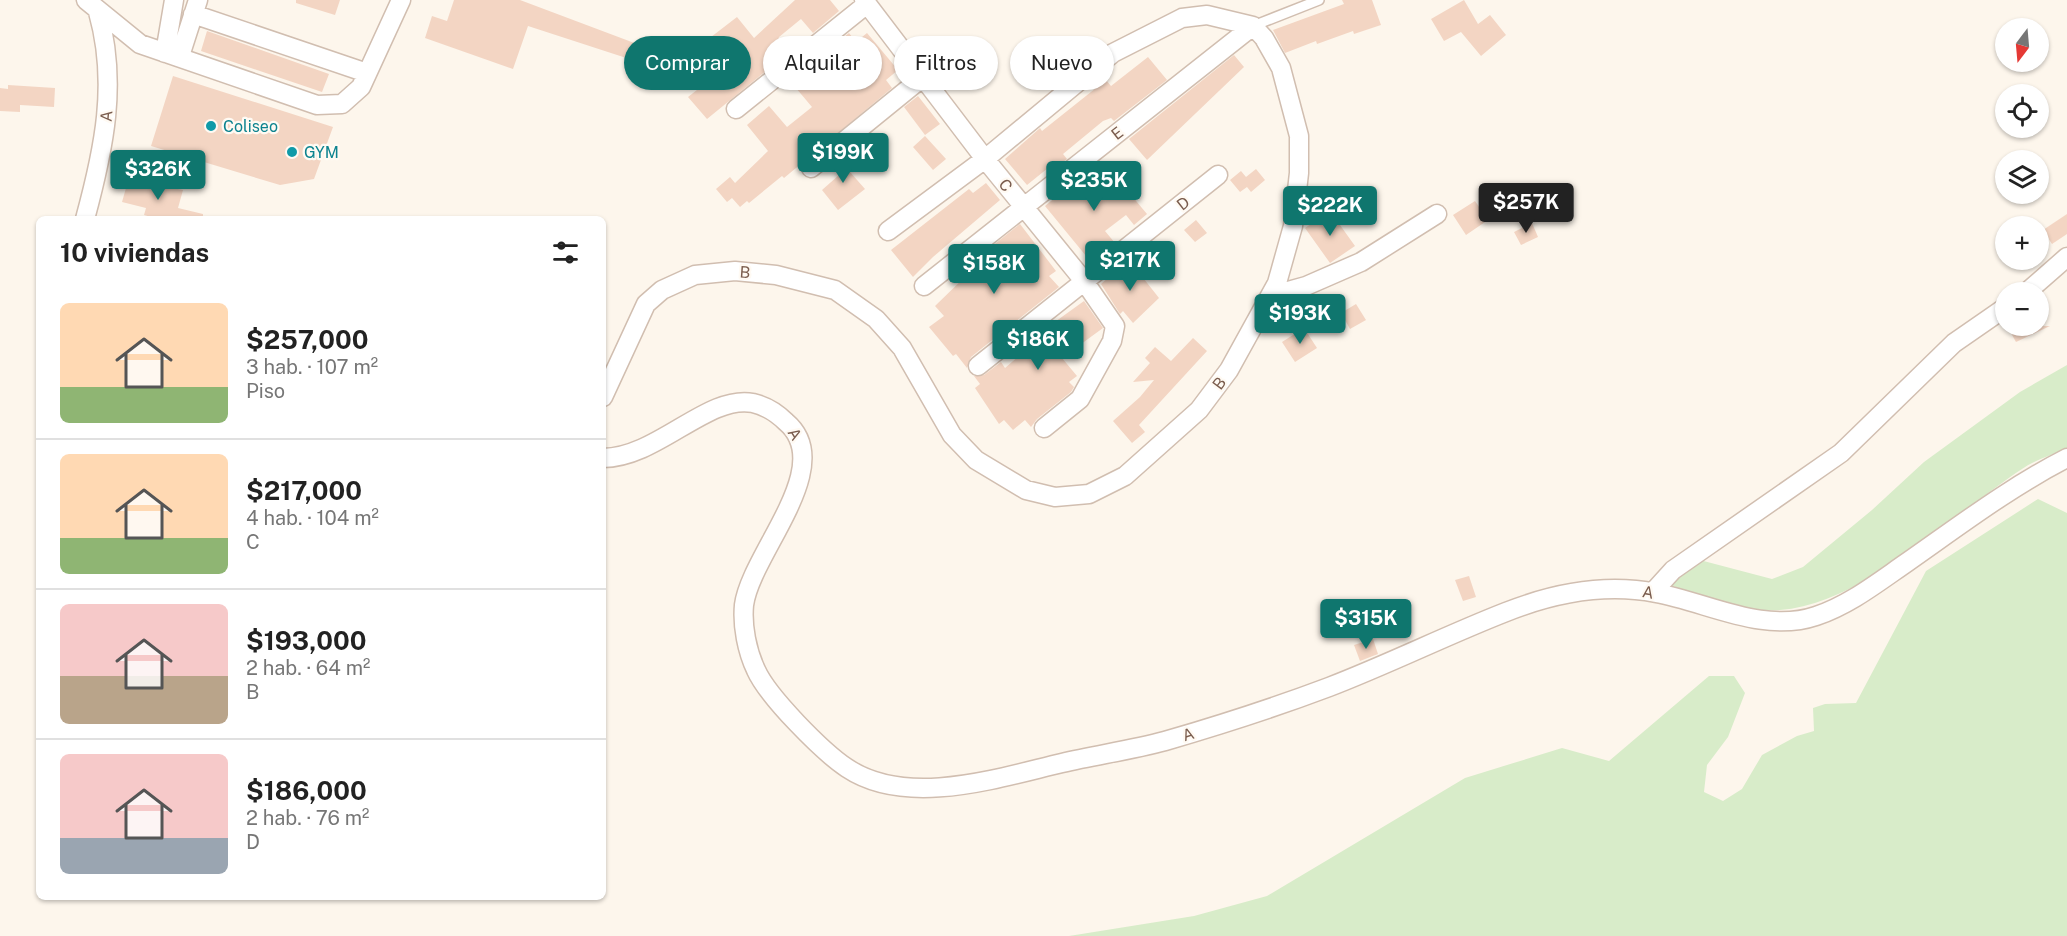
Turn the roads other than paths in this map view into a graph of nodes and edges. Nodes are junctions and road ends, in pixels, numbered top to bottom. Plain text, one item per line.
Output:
1 (174, 0) edge
2 (401, 0) edge
3 (1319, 0) edge
4 (866, 2) edge
5 (92, 6) edge
6 (196, 7) edge
7 (1254, 26) junction
8 (894, 39) edge
9 (172, 54) junction
10 (367, 74) junction
11 (907, 90) edge
12 (933, 90) edge
13 (736, 109) dead end
14 (985, 159) junction
15 (812, 168) dead end
16 (1218, 175) dead end
17 (1023, 206) junction
18 (1437, 214) dead end
19 (86, 216) edge
20 (888, 231) dead end
21 (2067, 257) edge
22 (1084, 281) junction
23 (2038, 282) edge
24 (924, 286) dead end
25 (1270, 296) junction
26 (1995, 315) edge
27 (978, 366) dead end
28 (606, 391) edge
29 (1044, 428) dead end
30 (606, 458) edge
31 (2067, 458) edge
32 (1653, 592) junction

1 - 9 street
2 - 10 street
3 - 7 lane
4 - 8 street, C
4 - 13 street
5 - 9 street
5 - 19 street, A
6 - 9 street
6 - 10 street
7 - 14 street
7 - 17 street, E
7 - 25 street, B
9 - 10 street
11 - 15 street
12 - 14 street, C
14 - 17 street, C
14 - 20 street
16 - 22 street, D
17 - 22 street, C
17 - 24 street, E
18 - 25 street
21 - 23 street
22 - 27 street, D
22 - 29 street, C
25 - 28 street, B
26 - 32 street
30 - 32 street, A
31 - 32 street, A

